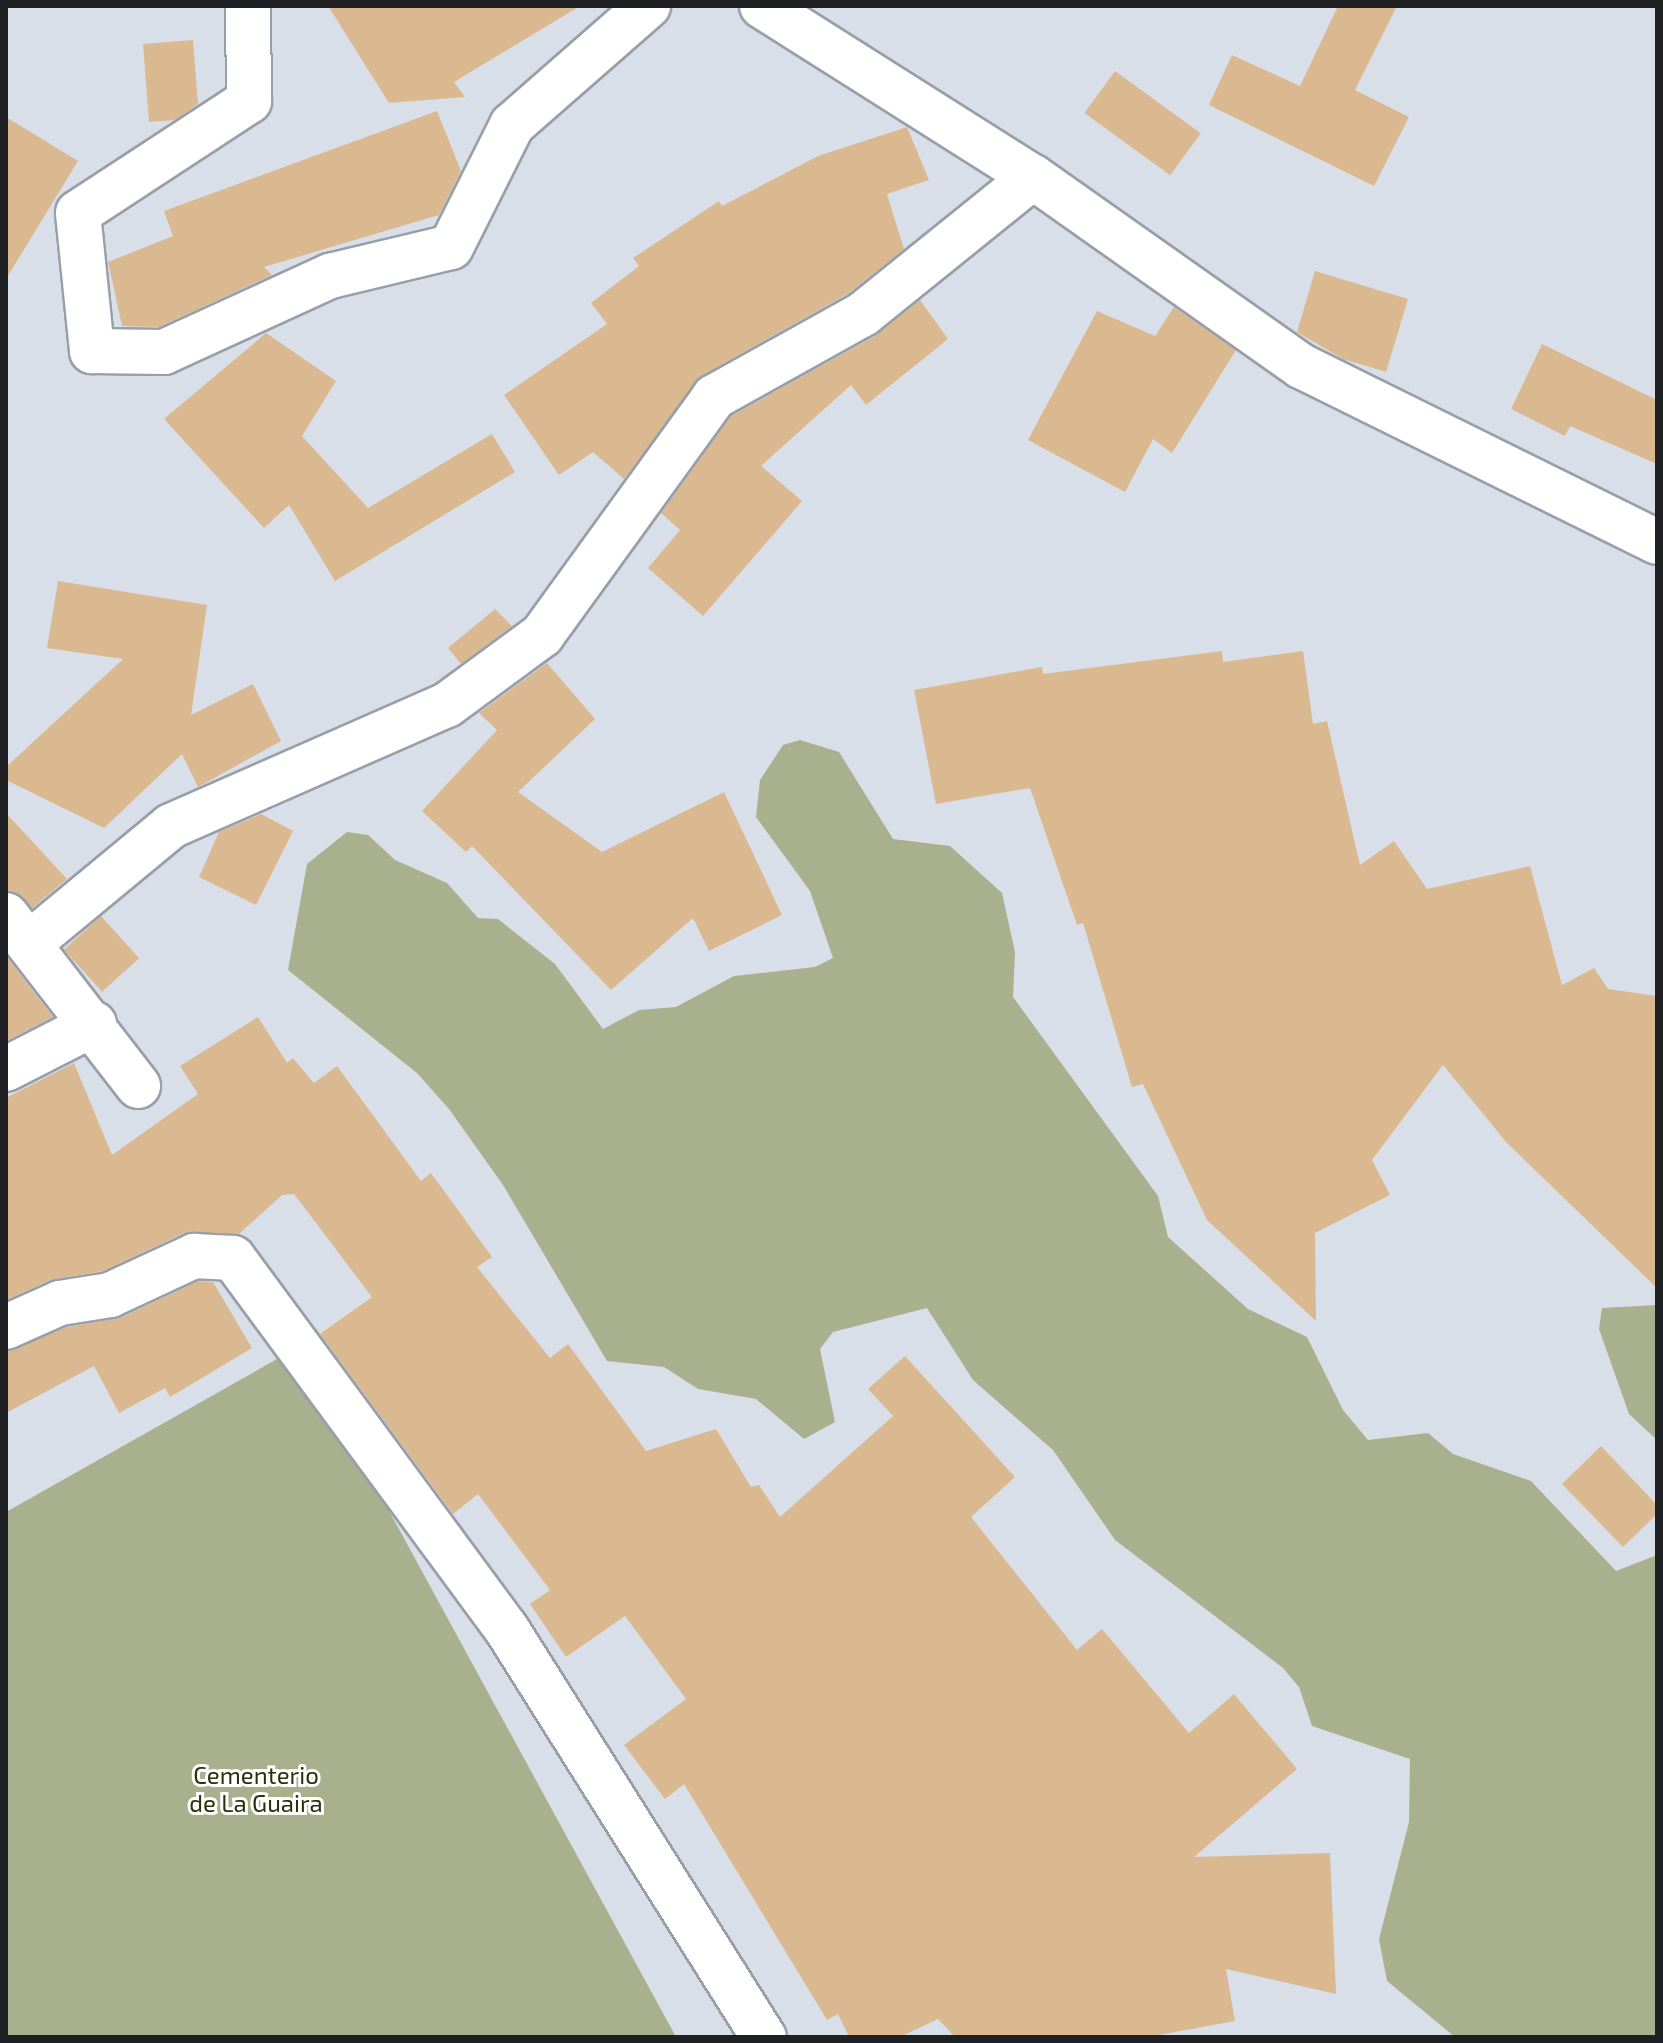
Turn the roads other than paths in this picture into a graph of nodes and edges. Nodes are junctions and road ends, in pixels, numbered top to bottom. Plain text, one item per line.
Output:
1 (248, 6) edge
2 (648, 6) edge
3 (762, 6) edge
4 (1033, 177) junction
5 (1657, 542) edge
6 (18, 928) edge
7 (94, 1024) junction
8 (6, 1069) edge
9 (138, 1086) dead end
10 (6, 1327) edge
11 (764, 2037) edge

1 - 2 street
3 - 4 street
4 - 5 street
4 - 6 street
6 - 7 street
7 - 8 street
7 - 9 street
10 - 11 street

